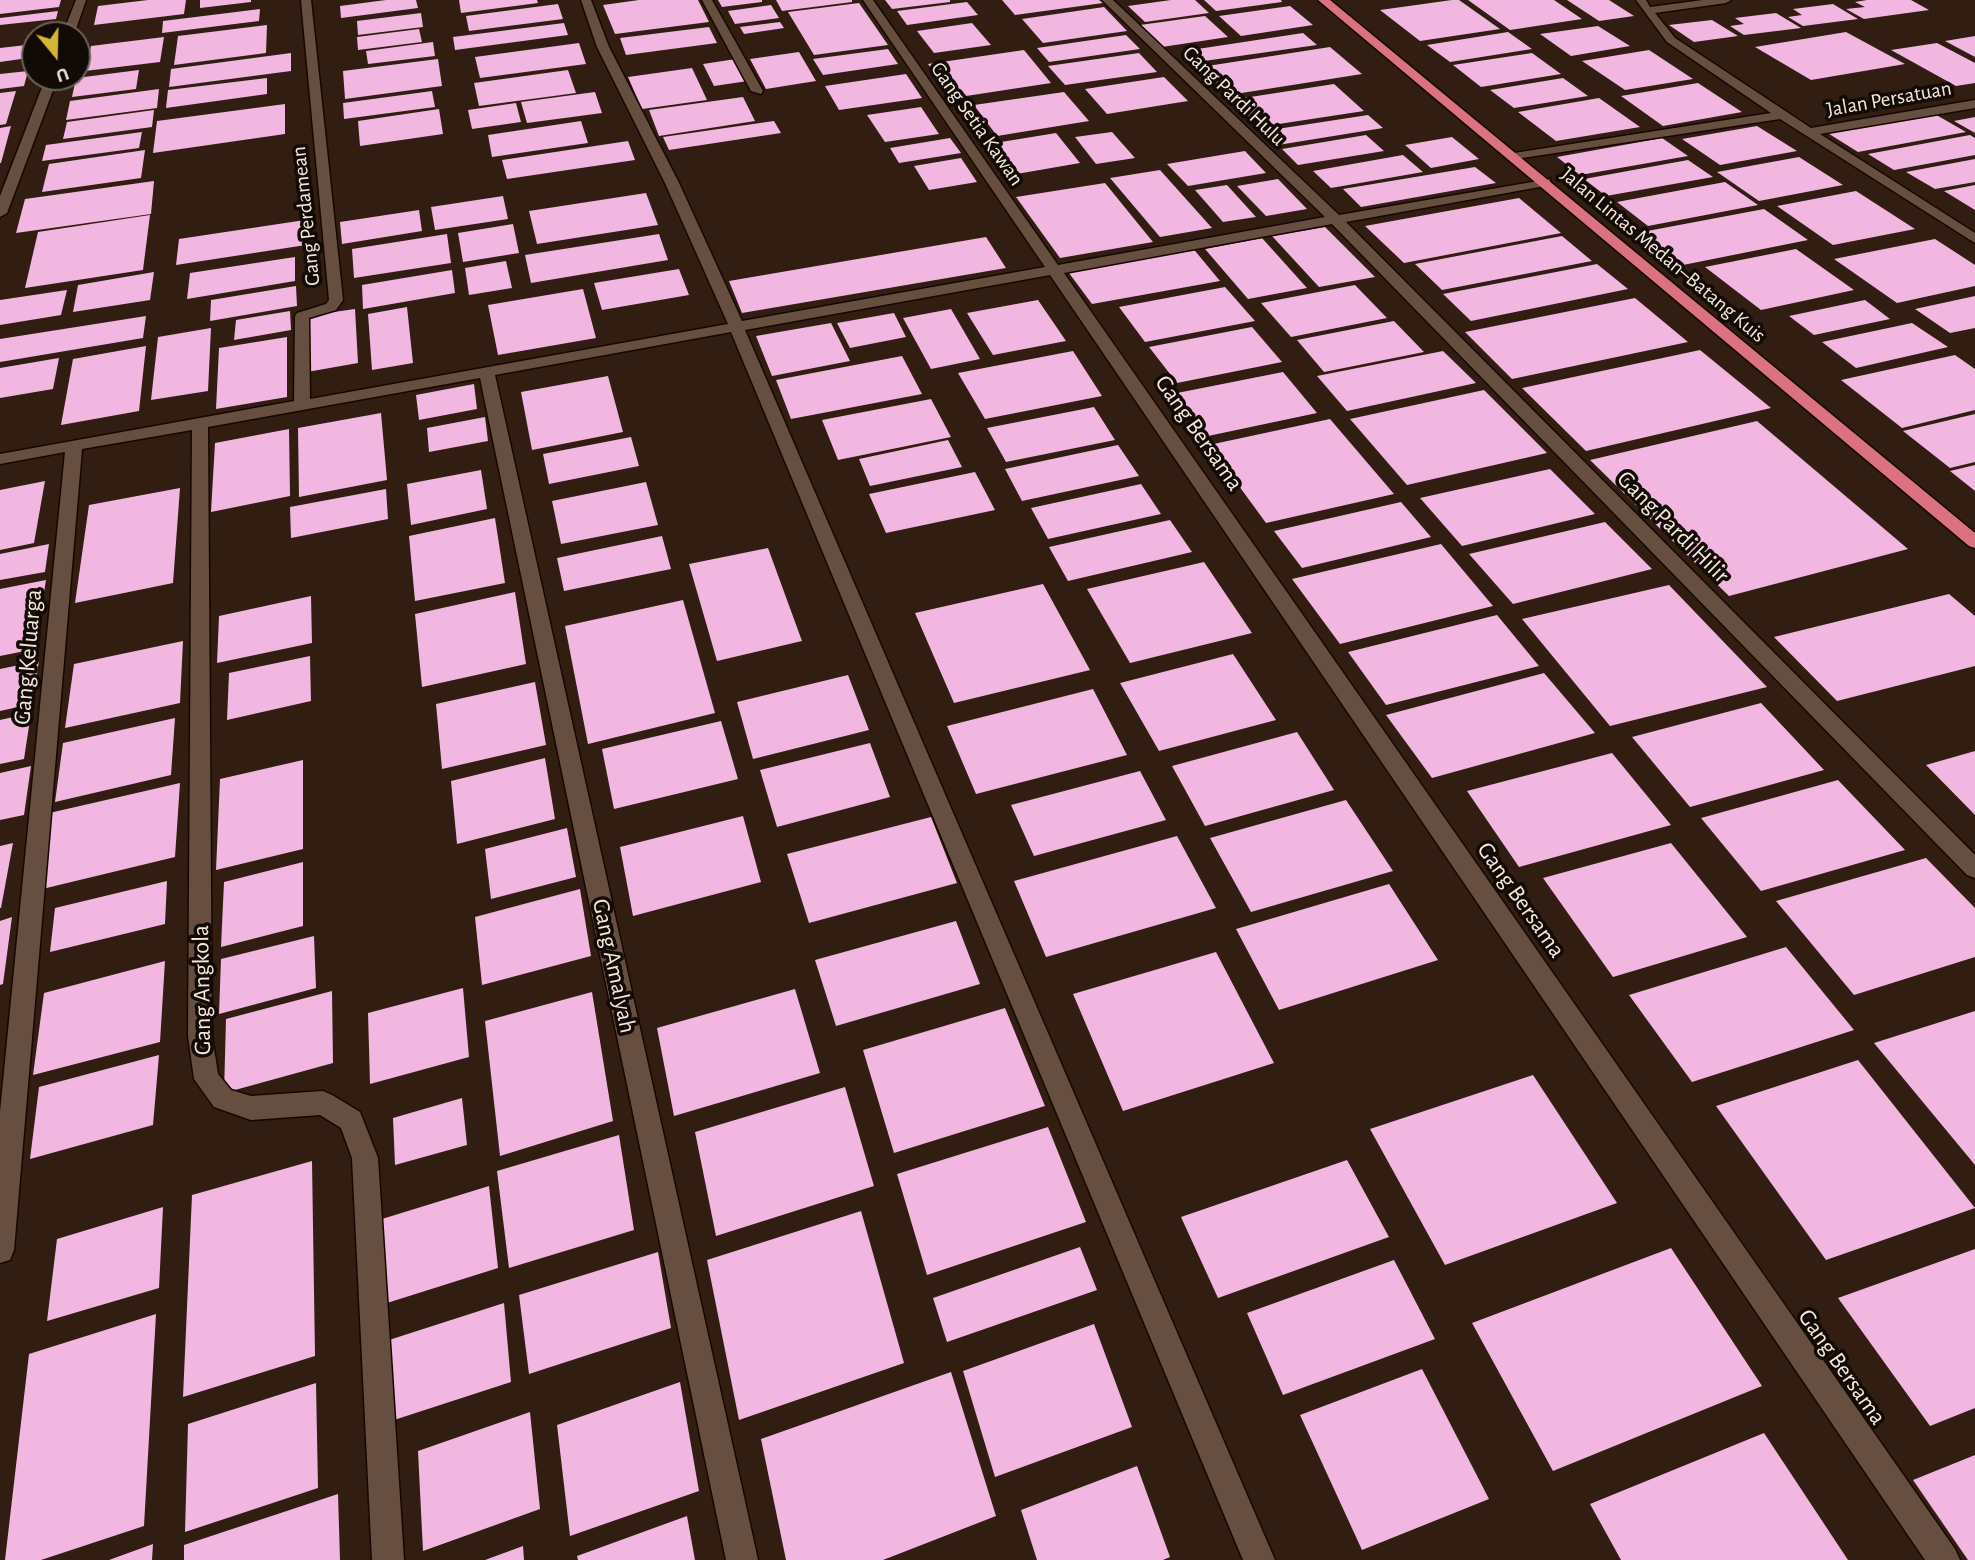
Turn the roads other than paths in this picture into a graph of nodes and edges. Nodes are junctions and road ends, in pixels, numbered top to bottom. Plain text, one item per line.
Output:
1 (82, 0) edge
2 (306, 0) edge
3 (586, 0) edge
4 (708, 0) edge
5 (868, 0) edge
6 (1107, 0) edge
7 (1323, 0) edge
8 (1726, 0) edge
9 (1644, 5) edge
10 (74, 21) edge
11 (47, 91) edge
12 (757, 92) dead end
13 (1975, 104) edge
14 (1782, 115) junction
15 (1809, 132) junction
16 (1514, 157) junction
17 (1545, 182) junction
18 (0, 213) edge
19 (1335, 219) junction
20 (1975, 239) edge
21 (1055, 270) junction
22 (737, 328) junction
23 (487, 372) junction
24 (302, 405) junction
25 (200, 423) junction
26 (74, 446) junction
27 (0, 459) edge
28 (1975, 542) edge
29 (1975, 869) edge
30 (0, 1250) edge
31 (388, 1560) edge
32 (742, 1560) edge
33 (1259, 1560) edge
34 (1944, 1560) edge

1 - 10 street
2 - 24 street, Gang Perdamean
3 - 22 street
4 - 12 street
5 - 21 street, Gang Setia Kawan
6 - 19 street, Gang Pardi Hulu
7 - 16 highway, Jalan Lintas Medan–Batang Kuis
8 - 9 street
9 - 14 street
11 - 18 street
13 - 15 street, Jalan Persatuan
14 - 15 street
14 - 16 street
15 - 20 street
16 - 17 highway, Jalan Lintas Medan–Batang Kuis
17 - 19 street
17 - 28 highway, Jalan Lintas Medan–Batang Kuis
19 - 21 street
19 - 29 street, Gang Pardi Hilir
21 - 22 street
21 - 34 street, Gang Bersama
22 - 23 street
22 - 33 street
23 - 24 street
23 - 32 street, Gang Amalyah
24 - 25 street
25 - 26 street
25 - 31 street, Gang Angkola
26 - 27 street
26 - 30 street, Gang Keluarga

